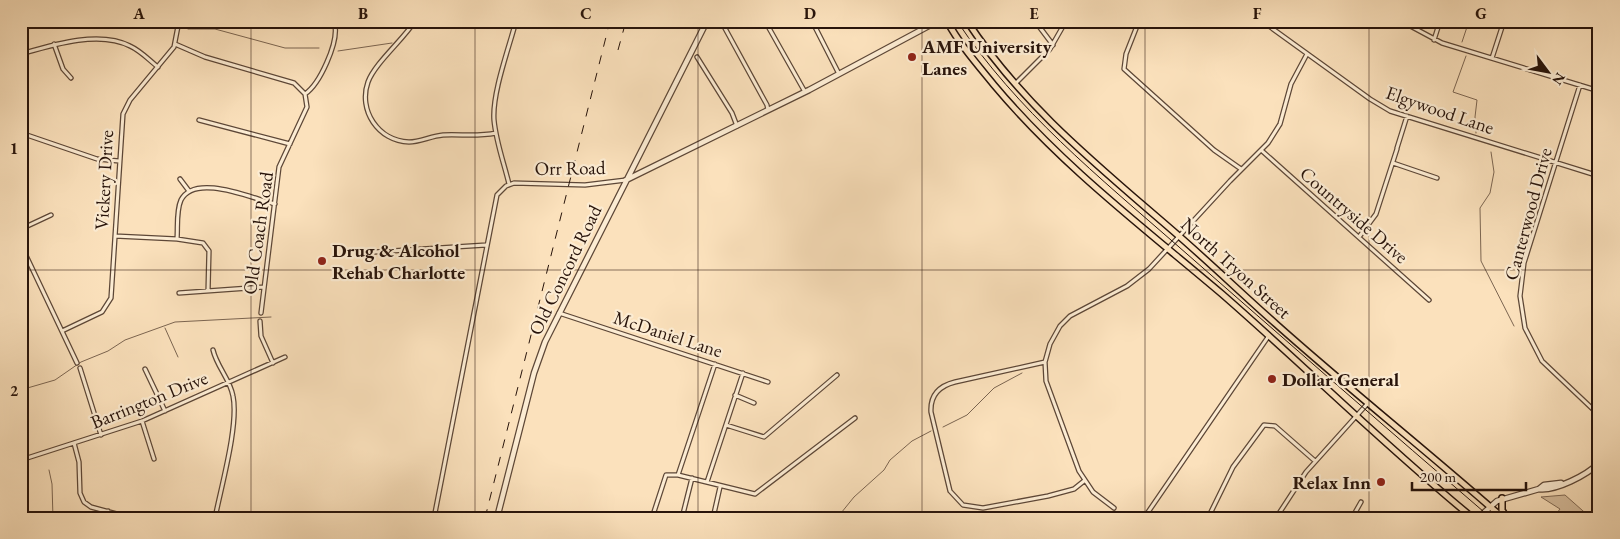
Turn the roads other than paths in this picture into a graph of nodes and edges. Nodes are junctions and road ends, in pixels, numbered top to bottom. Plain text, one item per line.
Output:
1 (179, 21) edge
2 (326, 21) edge
3 (415, 21) edge
4 (516, 21) edge
5 (707, 21) edge
6 (721, 21) edge
7 (765, 21) edge
8 (812, 21) edge
9 (938, 21) edge
10 (947, 21) edge
11 (967, 21) edge
12 (1035, 21) edge
13 (1066, 21) edge
14 (1139, 21) edge
15 (1262, 21) edge
16 (1401, 21) edge
17 (1440, 21) edge
18 (1504, 21) edge
19 (347, 22) edge
20 (335, 26) junction
21 (1434, 40) junction
22 (54, 44) junction
23 (175, 44) junction
24 (1053, 45) junction
25 (21, 54) edge
26 (1307, 54) junction
27 (697, 56) dead end
28 (1492, 58) junction
29 (158, 67) junction
30 (839, 74) junction
31 (71, 78) dead end
32 (1014, 85) junction
33 (1580, 85) junction
34 (1599, 91) edge
35 (806, 92) junction
36 (305, 94) junction
37 (768, 110) junction
38 (1407, 116) junction
39 (199, 120) dead end
40 (737, 126) junction
41 (21, 133) edge
42 (496, 133) junction
43 (290, 144) junction
44 (1261, 150) junction
45 (119, 161) junction
46 (1556, 162) junction
47 (1392, 163) junction
48 (1241, 169) junction
49 (1599, 176) edge
50 (1437, 178) dead end
51 (180, 179) dead end
52 (626, 180) junction
53 (509, 184) junction
54 (189, 191) junction
55 (274, 204) junction
56 (51, 214) dead end
57 (21, 229) edge
58 (115, 236) junction
59 (1180, 237) junction
60 (1359, 238) junction
61 (177, 239) junction
62 (21, 245) edge
63 (486, 245) junction
64 (1167, 250) junction
65 (359, 253) dead end
66 (264, 287) junction
67 (208, 291) junction
68 (179, 292) dead end
69 (1430, 300) dead end
70 (260, 312) dead end
71 (558, 313) junction
72 (260, 321) dead end
73 (62, 331) junction
74 (1268, 336) junction
75 (213, 350) dead end
76 (285, 357) dead end
77 (272, 362) junction
78 (1045, 362) junction
79 (77, 363) dead end
80 (715, 364) junction
81 (80, 368) dead end
82 (145, 369) dead end
83 (742, 373) junction
84 (837, 375) dead end
85 (230, 382) junction
86 (768, 382) dead end
87 (21, 395) edge
88 (735, 395) junction
89 (754, 402) dead end
90 (1368, 403) junction
91 (165, 412) junction
92 (1599, 415) edge
93 (1356, 416) junction
94 (855, 418) dead end
95 (142, 421) junction
96 (726, 426) junction
97 (101, 435) junction
98 (74, 444) junction
99 (154, 459) dead end
100 (22, 460) edge
101 (1315, 461) junction
102 (1599, 463) edge
103 (1593, 468) junction
104 (1599, 473) edge
105 (678, 475) junction
106 (692, 478) junction
107 (1084, 481) junction
108 (707, 482) junction
109 (720, 487) junction
110 (1502, 498) junction
111 (1362, 502) dead end
112 (1490, 506) junction
113 (1114, 508) dead end
114 (108, 511) junction
115 (24, 518) edge
116 (107, 518) edge
117 (132, 518) edge
118 (215, 518) edge
119 (434, 518) edge
120 (497, 518) edge
121 (652, 518) edge
122 (682, 518) edge
123 (713, 518) edge
124 (1144, 518) edge
125 (1208, 518) edge
126 (1276, 518) edge
127 (1352, 518) edge
128 (1473, 518) edge
129 (1478, 518) edge
130 (1505, 518) edge

1 - 23 street, Vickery Drive
2 - 20 street
3 - 42 street
4 - 42 street
5 - 52 street, Old Concord Road
6 - 37 street
7 - 35 street
8 - 30 street
9 - 30 street, Orr Road
10 - 64 main road, North Tryon Street
11 - 32 main road, North Tryon Street
12 - 24 street
13 - 24 street
14 - 48 street
15 - 26 street, Elgywood Lane
16 - 21 street
17 - 21 street
18 - 28 street
19 - 20 street
20 - 36 street
21 - 28 street
22 - 25 street
22 - 29 street
22 - 31 street
23 - 29 street, Vickery Drive
23 - 36 street
24 - 32 street
26 - 38 street, Elgywood Lane
26 - 44 street
27 - 40 street
28 - 33 street
29 - 45 street, Vickery Drive
30 - 35 street, Orr Road
32 - 59 main road, North Tryon Street
33 - 34 street
33 - 46 street, Canterwood Drive
35 - 37 street, Orr Road
36 - 43 street, Old Coach Road
37 - 40 street, Orr Road
38 - 46 street, Elgywood Lane
38 - 47 street
39 - 43 street
40 - 52 street, Orr Road
41 - 45 street
42 - 53 street
43 - 55 street, Old Coach Road
44 - 48 street
44 - 60 street, Countryside Drive
45 - 58 street, Vickery Drive
46 - 49 street, Elgywood Lane
46 - 92 street, Canterwood Drive
47 - 50 street
47 - 60 street
48 - 59 street
51 - 54 street
52 - 53 street, Orr Road
52 - 71 street, Old Concord Road
53 - 63 street, Orr Road
54 - 55 street
54 - 61 street
55 - 66 street, Old Coach Road
56 - 57 street
58 - 61 street
58 - 73 street, Vickery Drive
59 - 64 street
59 - 90 main road, North Tryon Street
60 - 69 street, Countryside Drive
61 - 67 street
62 - 73 street
63 - 65 street
63 - 119 street, Orr Road
64 - 74 main road, North Tryon Street
64 - 78 street
66 - 67 street
66 - 70 street, Old Coach Road
67 - 68 street
71 - 80 street, McDaniel Lane
71 - 120 street, Old Concord Road
72 - 77 street, Old Coach Road
73 - 79 street
74 - 93 main road, North Tryon Street
74 - 124 street
75 - 85 street
76 - 77 street, Barrington Drive
77 - 85 street, Barrington Drive
78 - 107 street
78 - 107 street
80 - 83 street, McDaniel Lane
80 - 105 street
81 - 97 street
82 - 91 street
83 - 86 street, McDaniel Lane
83 - 88 street
84 - 96 street
85 - 91 street, Barrington Drive
85 - 118 street
87 - 100 street
88 - 89 street
88 - 96 street
90 - 93 street
90 - 112 main road, North Tryon Street
91 - 95 street, Barrington Drive
93 - 101 street
93 - 128 main road, North Tryon Street
94 - 109 street
95 - 97 street, Barrington Drive
95 - 99 street
96 - 108 street
97 - 98 street, Barrington Drive
98 - 100 street, Barrington Drive
98 - 114 street
100 - 115 street
101 - 125 street
101 - 126 street
102 - 103 street
103 - 104 street
103 - 110 street
105 - 106 street
105 - 121 street
106 - 108 street
106 - 122 street
107 - 113 street
108 - 109 street
109 - 123 street
110 - 112 street
110 - 130 main road
111 - 127 street
112 - 129 street
112 - 130 main road, North Tryon Street
114 - 116 street
114 - 117 street

